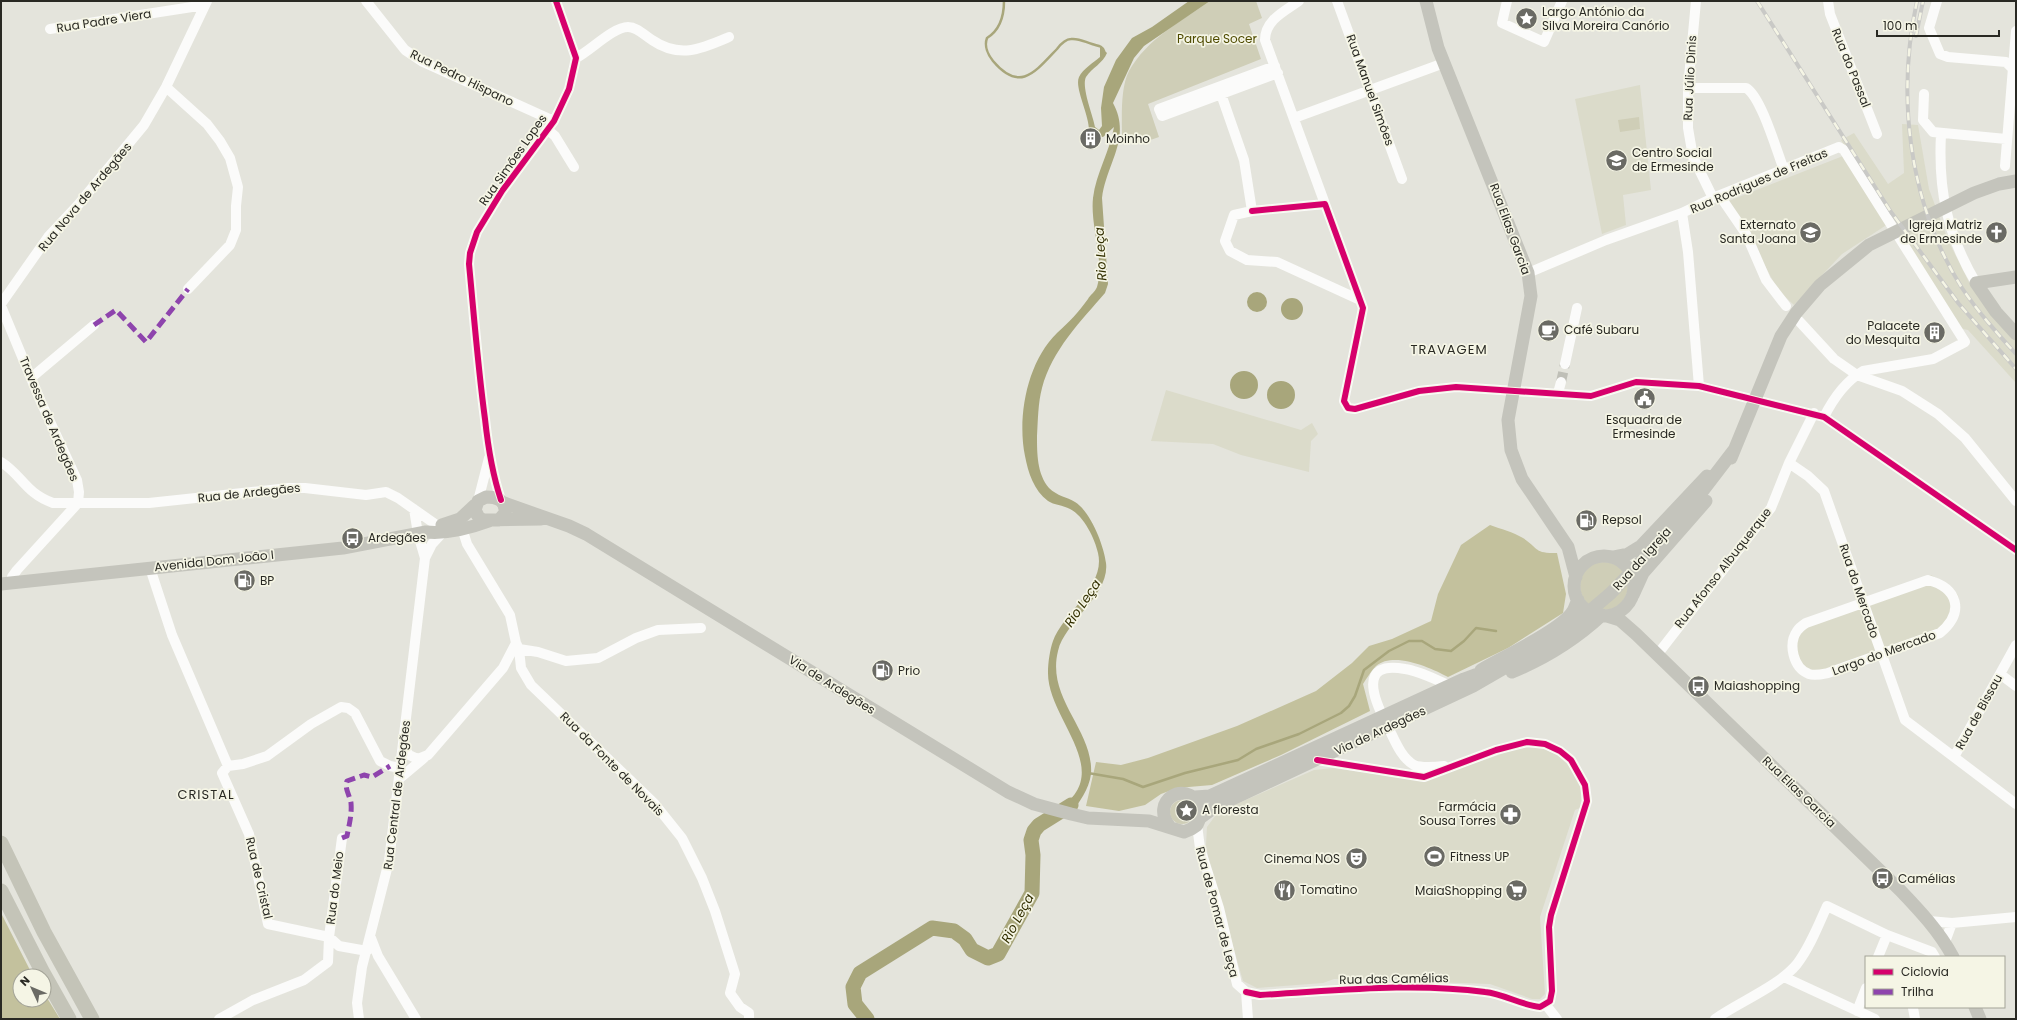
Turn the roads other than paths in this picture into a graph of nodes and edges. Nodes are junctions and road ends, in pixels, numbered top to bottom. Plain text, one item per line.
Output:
1 (366, 1) edge
2 (556, 1) edge
3 (1299, 1) edge
4 (1337, 1) edge
5 (1426, 1) edge
6 (1507, 1) edge
7 (1562, 1) edge
8 (1696, 1) edge
9 (1828, 1) edge
10 (1937, 1) edge
11 (206, 3) edge
12 (50, 29) dead end
13 (2016, 31) edge
14 (729, 38) dead end
15 (576, 58) junction
16 (1444, 63) junction
17 (2011, 63) junction
18 (1276, 69) junction
19 (166, 87) junction
20 (1688, 88) junction
21 (1370, 90) junction
22 (1221, 94) junction
23 (1924, 94) dead end
24 (1294, 118) junction
25 (554, 121) junction
26 (548, 130) junction
27 (1877, 134) dead end
28 (1941, 134) junction
29 (2006, 139) junction
30 (2005, 166) dead end
31 (574, 167) dead end
32 (1784, 170) junction
33 (1402, 179) dead end
34 (2016, 181) edge
35 (1717, 197) junction
36 (1325, 204) junction
37 (1252, 211) junction
38 (1682, 213) junction
39 (1528, 273) junction
40 (2016, 276) edge
41 (1976, 283) junction
42 (188, 289) dead end
43 (1360, 300) junction
44 (1, 305) edge
45 (1786, 306) dead end
46 (1577, 308) dead end
47 (1799, 321) dead end
48 (94, 325) dead end
49 (2016, 334) edge
50 (1565, 364) tunnel mouth
51 (1885, 367) junction
52 (1857, 375) junction
53 (31, 378) junction
54 (1561, 382) tunnel mouth
55 (1880, 383) junction
56 (1699, 386) junction
57 (1512, 390) junction
58 (1558, 393) junction
59 (1755, 398) junction
60 (1819, 415) junction
61 (1734, 450) junction
62 (490, 454) junction
63 (1, 462) edge
64 (1789, 463) junction
65 (2016, 501) edge
66 (502, 502) junction
67 (78, 503) junction
68 (477, 503) junction
69 (414, 509) junction
70 (551, 519) junction
71 (494, 520) junction
72 (462, 528) junction
73 (440, 529) junction
74 (422, 533) junction
75 (1568, 547) junction
76 (2016, 550) edge
77 (1613, 557) junction
78 (425, 558) junction
79 (1591, 559) junction
80 (150, 568) junction
81 (1576, 577) junction
82 (7, 583) edge
83 (1578, 600) junction
84 (1630, 600) junction
85 (1863, 603) junction
86 (1605, 615) junction
87 (701, 628) dead end
88 (1636, 634) junction
89 (2016, 645) edge
90 (518, 646) junction
91 (1534, 651) joint
92 (1657, 655) junction
93 (1881, 655) junction
94 (2000, 674) junction
95 (1468, 683) junction
96 (1451, 686) junction
97 (2016, 686) edge
98 (1396, 717) junction
99 (1376, 727) junction
100 (403, 746) junction
101 (1954, 757) junction
102 (421, 759) junction
103 (1317, 760) junction
104 (1450, 766) junction
105 (400, 768) junction
106 (225, 769) junction
107 (399, 780) junction
108 (1195, 797) junction
109 (2016, 804) edge
110 (1164, 806) junction
111 (1124, 819) junction
112 (1199, 821) junction
113 (1170, 827) junction
114 (342, 838) dead end
115 (1, 843) edge
116 (1, 891) edge
117 (2016, 917) edge
118 (1929, 921) junction
119 (1952, 923) junction
120 (1887, 935) junction
121 (329, 937) junction
122 (371, 938) junction
123 (1944, 942) junction
124 (367, 951) junction
125 (1878, 956) edge
126 (1934, 956) edge
127 (1951, 956) edge
128 (1784, 977) junction
129 (1865, 991) edge
130 (1246, 992) junction
131 (1543, 1006) junction
132 (1913, 1008) dead end
133 (1975, 1008) edge
134 (1857, 1011) junction
135 (68, 1019) edge
136 (92, 1019) edge
137 (219, 1019) edge
138 (359, 1019) edge
139 (416, 1019) edge
140 (749, 1019) edge
141 (1248, 1019) edge
142 (1557, 1019) edge
143 (1715, 1019) edge
144 (1875, 1019) edge
145 (1915, 1019) edge
146 (1980, 1019) edge

1 - 25 street, Rua Pedro Hispano
2 - 15 street
3 - 18 street
4 - 21 street, Rua Manuel Simões
5 - 16 main road, Rua Elias Garcia
6 - 7 street
8 - 20 street, Rua Júlio Dinis
9 - 27 street, Rua do Passal
10 - 17 street
11 - 12 street, Rua Padre Viera
11 - 19 street
13 - 17 street
14 - 15 street
15 - 25 street, Rua Simões Lopes
16 - 21 street
16 - 39 main road, Rua Elias Garcia
17 - 29 street
18 - 22 street
18 - 22 street
18 - 24 street
19 - 42 street
19 - 44 street, Rua Nova de Ardegães
20 - 32 street
20 - 35 street, Rua Júlio Dinis
21 - 24 street
21 - 33 street, Rua Manuel Simões
22 - 37 street
23 - 28 street
24 - 36 street
25 - 26 street, Rua Simões Lopes
26 - 31 street
26 - 62 street, Rua Simões Lopes
28 - 29 street
28 - 41 street
29 - 30 street
32 - 35 street, Rua Rodrigues de Freitas
32 - 51 street, Rua Rodrigues de Freitas
34 - 59 main road, Rua da Igreja
35 - 38 street, Rua Rodrigues de Freitas
35 - 45 street, Rua Júlio Dinis
36 - 37 street
36 - 43 street
37 - 43 street
38 - 39 street, Rua Rodrigues de Freitas
38 - 56 street
39 - 57 main road, Rua Elias Garcia
40 - 41 main road
41 - 49 main road
43 - 57 street
44 - 53 street, Travessa de Ardegães
46 - 50 street
47 - 52 street
48 - 53 street
51 - 52 street
51 - 55 street
52 - 55 street
52 - 60 street, Rua Afonso Albuquerque
53 - 67 street, Travessa de Ardegães
54 - 58 street
55 - 65 street
56 - 58 street
56 - 59 street
57 - 58 street
57 - 75 main road, Rua Elias Garcia
59 - 60 street
59 - 61 main road, Rua da Igreja
60 - 64 street, Rua Afonso Albuquerque
60 - 76 street
61 - 77 main road, Rua da Igreja
61 - 84 main road, Rua da Igreja
61 - 91 main road, Rua da Igreja
62 - 66 street, Rua Simões Lopes
62 - 68 street, Rua Simões Lopes
63 - 67 street, Rua de Ardegães
64 - 85 street, Rua do Mercado
64 - 92 street, Rua Afonso Albuquerque
66 - 68 main road
66 - 70 main road, Via de Ardegães
66 - 71 main road
67 - 69 street, Rua de Ardegães
67 - 82 street
68 - 71 main road
68 - 73 main road, Avenida Dom João I
69 - 73 street, Rua de Ardegães
69 - 74 street
70 - 71 main road, Via de Ardegães
70 - 111 main road, Via de Ardegães
71 - 72 main road, Avenida Dom João I
72 - 73 main road, Avenida Dom João I
72 - 90 street
73 - 74 main road, Avenida Dom João I
73 - 78 street, Rua Central de Ardegães
74 - 78 street, Rua Central de Ardegães
74 - 80 main road, Avenida Dom João I
75 - 79 main road, Rua Elias Garcia
75 - 81 main road, Rua Elias Garcia
77 - 79 main road
77 - 84 main road
78 - 100 street, Rua Central de Ardegães
79 - 81 main road
80 - 82 main road, Avenida Dom João I
80 - 106 street
81 - 83 main road
83 - 86 main road
83 - 95 main road, Via de Ardegães
84 - 86 main road
84 - 88 main road, Rua Elias Garcia
85 - 93 street, Rua do Mercado
85 - 93 street, Largo do Mercado
85 - 93 street, Largo do Mercado
86 - 88 main road, Rua Elias Garcia
86 - 95 main road, Via de Ardegães
87 - 90 street
88 - 92 main road, Rua Elias Garcia
89 - 94 street, Rua de Bissau
90 - 102 street
90 - 140 street, Rua da Fonte de Novais
91 - 95 main road, Via de Ardegães
92 - 118 main road, Rua Elias Garcia
93 - 101 street, Rua do Mercado
94 - 97 street
94 - 101 street, Rua de Bissau
95 - 96 main road, Via de Ardegães
95 - 98 main road, Via de Ardegães
96 - 98 main road, Via de Ardegães
96 - 104 street
98 - 99 main road, Via de Ardegães
99 - 103 main road, Via de Ardegães
99 - 108 main road, Via de Ardegães
100 - 102 street
100 - 105 street, Rua Central de Ardegães
101 - 109 street, Rua do Mercado
102 - 107 street
103 - 104 street
103 - 112 main road, Via de Ardegães
104 - 131 street
105 - 106 street
105 - 107 street, Rua Central de Ardegães
106 - 121 street, Rua de Cristal
107 - 122 street, Rua Central de Ardegães
108 - 110 main road, Via de Ardegães
108 - 112 main road
110 - 111 main road, Via de Ardegães
110 - 113 main road
111 - 113 main road, Via de Ardegães
112 - 113 main road, Via de Ardegães
112 - 130 street, Rua de Pomar de Leça
114 - 121 street, Rua do Meio
115 - 136 highway
116 - 135 highway
117 - 119 street
118 - 119 street
118 - 123 main road, Rua Elias Garcia
119 - 123 street
120 - 125 street
120 - 126 street
120 - 128 street
121 - 124 street, Rua de Cristal
121 - 137 street, Rua do Meio
122 - 124 street, Rua Central de Ardegães
122 - 139 street
123 - 127 main road, Rua Elias Garcia
124 - 138 street, Rua Central de Ardegães
128 - 134 street
128 - 143 street
129 - 134 street
130 - 131 street, Rua das Camélias
130 - 141 street, Rua de Pomar de Leça
131 - 142 street
132 - 145 street
133 - 146 main road
134 - 144 street

